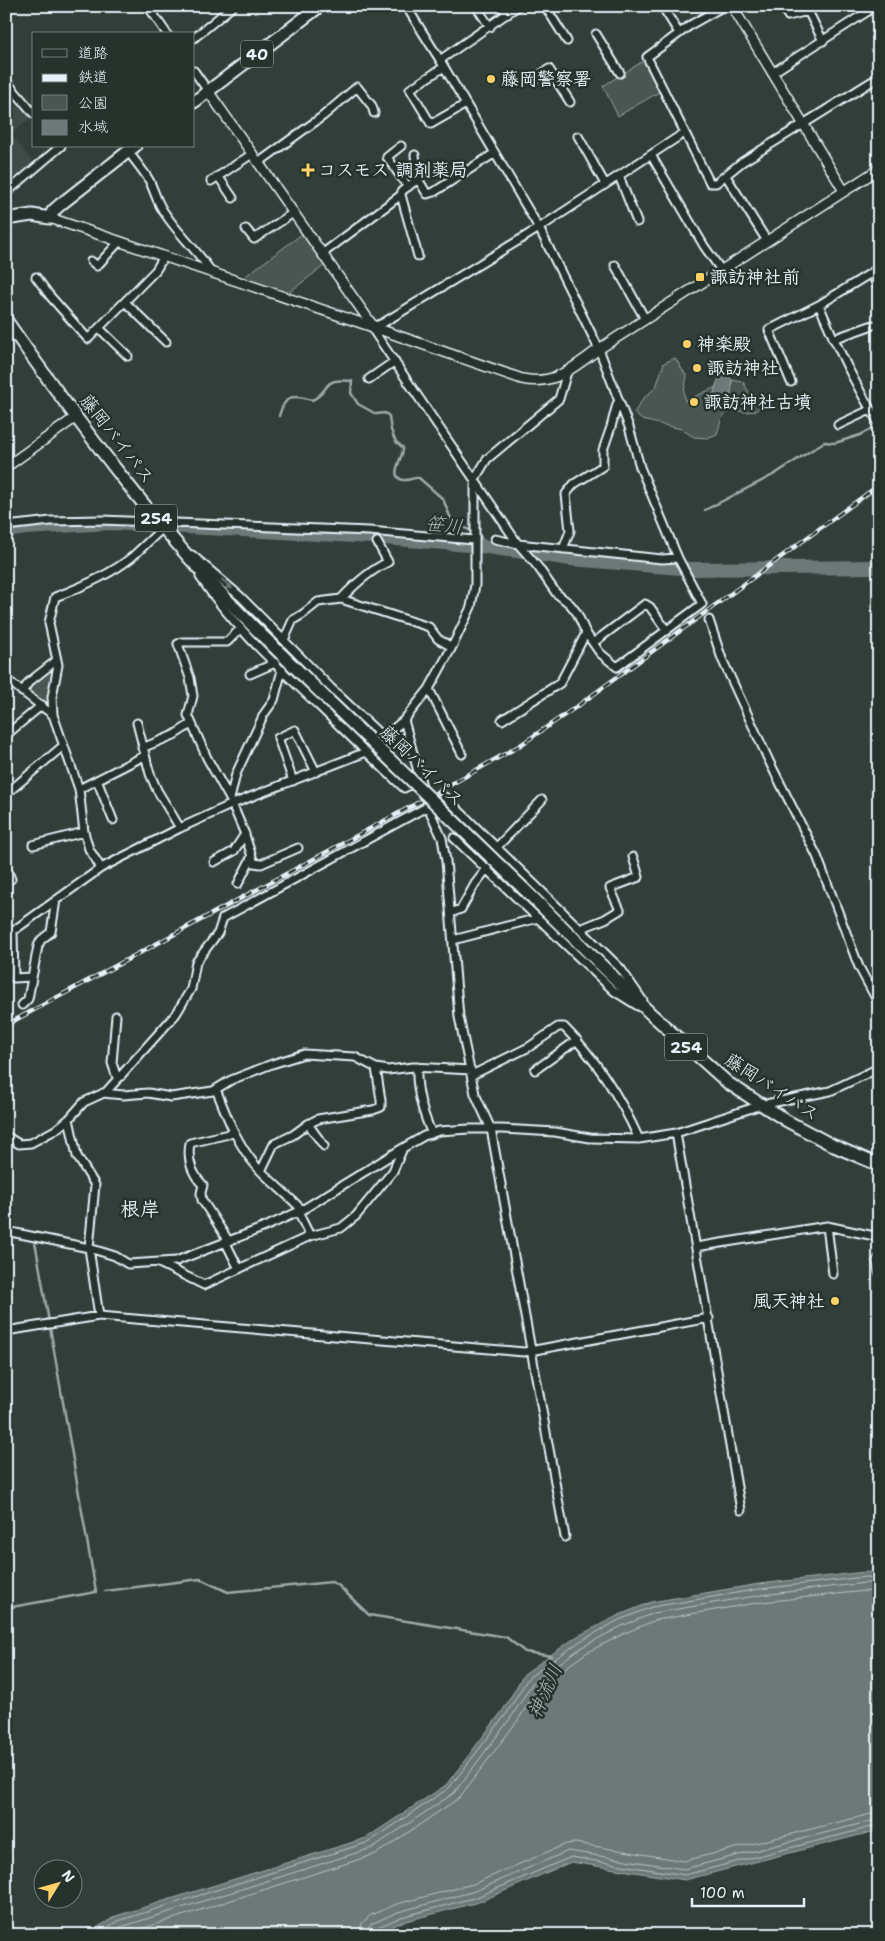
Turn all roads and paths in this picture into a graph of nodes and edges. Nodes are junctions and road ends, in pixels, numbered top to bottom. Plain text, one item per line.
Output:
1 (148, 6) edge
2 (233, 6) edge
3 (320, 6) edge
4 (406, 6) edge
5 (476, 6) edge
6 (502, 6) edge
7 (518, 6) edge
8 (545, 6) edge
9 (662, 6) edge
10 (724, 6) edge
11 (732, 6) edge
12 (782, 6) edge
13 (876, 6) edge
14 (508, 14) junction
15 (490, 27) junction
16 (166, 32) edge
17 (679, 33) junction
18 (596, 34) dead end
19 (195, 37) edge
20 (567, 41) dead end
21 (823, 41) junction
22 (440, 60) junction
23 (444, 67) junction
24 (195, 72) edge
25 (620, 73) dead end
26 (772, 73) junction
27 (879, 77) edge
28 (534, 79) dead end
29 (6, 80) edge
30 (208, 91) junction
31 (195, 101) edge
32 (570, 102) dead end
33 (466, 104) junction
34 (32, 112) edge
35 (374, 113) dead end
36 (803, 123) junction
37 (684, 133) junction
38 (578, 136) dead end
39 (401, 146) dead end
40 (59, 148) edge
41 (131, 149) edge
42 (495, 153) junction
43 (252, 154) junction
44 (651, 154) junction
45 (414, 155) dead end
46 (258, 163) junction
47 (879, 169) edge
48 (218, 176) junction
49 (619, 176) junction
50 (726, 176) junction
51 (418, 180) junction
52 (211, 181) dead end
53 (605, 184) junction
54 (408, 187) junction
55 (844, 191) junction
56 (6, 193) edge
57 (401, 195) junction
58 (233, 198) dead end
59 (293, 213) junction
60 (50, 218) junction
61 (6, 219) edge
62 (637, 222) dead end
63 (539, 228) junction
64 (246, 229) dead end
65 (767, 241) junction
66 (118, 243) junction
67 (322, 254) junction
68 (418, 256) dead end
69 (163, 258) junction
70 (91, 261) dead end
71 (615, 266) dead end
72 (879, 268) edge
73 (721, 270) junction
74 (212, 273) junction
75 (871, 273) junction
76 (36, 277) dead end
77 (879, 289) edge
78 (125, 302) junction
79 (819, 305) junction
80 (645, 319) junction
81 (6, 320) edge
82 (872, 325) dead end
83 (373, 327) junction
84 (99, 328) junction
85 (833, 339) junction
86 (166, 342) dead end
87 (599, 349) junction
88 (128, 356) dead end
89 (395, 362) junction
90 (567, 372) junction
91 (369, 379) dead end
92 (791, 382) dead end
93 (619, 401) junction
94 (870, 410) junction
95 (76, 417) junction
96 (879, 424) edge
97 (838, 425) dead end
98 (6, 468) edge
99 (476, 479) junction
100 (162, 525) junction
101 (6, 526) edge
102 (474, 536) junction
103 (495, 539) dead end
104 (176, 542) junction
105 (376, 542) dead end
106 (519, 545) junction
107 (563, 549) junction
108 (680, 561) junction
109 (341, 599) junction
110 (709, 620) dead end
111 (240, 629) junction
112 (667, 630) junction
113 (586, 633) junction
114 (284, 640) junction
115 (592, 643) junction
116 (452, 647) junction
117 (57, 660) junction
118 (275, 663) junction
119 (282, 670) junction
120 (250, 674) dead end
121 (6, 680) edge
122 (429, 688) junction
123 (22, 692) junction
124 (42, 705) junction
125 (53, 715) junction
126 (404, 720) junction
127 (502, 720) dead end
128 (137, 723) dead end
129 (191, 724) junction
130 (6, 735) edge
131 (384, 738) junction
132 (63, 746) junction
133 (142, 748) junction
134 (366, 752) junction
135 (462, 754) dead end
136 (144, 756) junction
137 (316, 772) junction
138 (97, 780) junction
139 (421, 780) junction
140 (293, 781) junction
141 (79, 789) junction
142 (6, 794) edge
143 (542, 800) dead end
144 (6, 801) edge
145 (230, 802) junction
146 (6, 805) edge
147 (428, 808) junction
148 (113, 820) dead end
149 (180, 828) junction
150 (479, 829) junction
151 (84, 832) junction
152 (245, 834) junction
153 (442, 838) junction
154 (454, 838) junction
155 (33, 845) dead end
156 (298, 848) dead end
157 (499, 850) junction
158 (251, 858) junction
159 (633, 858) dead end
160 (214, 862) dead end
161 (6, 867) edge
162 (101, 868) junction
163 (486, 869) junction
164 (11, 879) dead end
165 (238, 884) dead end
166 (56, 900) junction
167 (451, 913) junction
168 (538, 918) junction
169 (580, 929) junction
170 (13, 932) junction
171 (6, 936) edge
172 (452, 940) junction
173 (32, 978) junction
174 (879, 1004) edge
175 (22, 1005) dead end
176 (650, 1013) junction
177 (116, 1016) dead end
178 (577, 1040) junction
179 (417, 1067) junction
180 (376, 1068) junction
181 (879, 1068) edge
182 (535, 1070) dead end
183 (471, 1072) junction
184 (121, 1076) junction
185 (216, 1089) junction
186 (103, 1093) junction
187 (761, 1105) junction
188 (69, 1119) junction
189 (308, 1124) junction
190 (491, 1129) junction
191 (233, 1133) junction
192 (676, 1133) junction
193 (432, 1134) junction
194 (6, 1136) edge
195 (639, 1140) junction
196 (324, 1146) dead end
197 (403, 1148) junction
198 (879, 1165) edge
199 (261, 1170) junction
200 (300, 1211) junction
201 (826, 1226) junction
202 (6, 1231) edge
203 (310, 1236) junction
204 (879, 1237) edge
205 (226, 1241) junction
206 (696, 1247) junction
207 (89, 1248) junction
208 (879, 1258) edge
209 (159, 1263) junction
210 (239, 1269) junction
211 (879, 1272) edge
212 (833, 1274) dead end
213 (100, 1316) junction
214 (709, 1318) junction
215 (6, 1331) edge
216 (531, 1351) junction
217 (741, 1510) dead end
218 (564, 1537) dead end

1 - 16 street
2 - 19 street
3 - 30 main road, 40
4 - 22 street
5 - 15 street
6 - 14 street
7 - 14 street
8 - 20 street
9 - 17 street
10 - 17 street
11 - 26 street
12 - 21 street
13 - 21 street
14 - 15 street
15 - 22 street
17 - 37 street
18 - 25 street
21 - 26 street
22 - 23 street
23 - 33 street
23 - 33 street
24 - 30 street
26 - 36 street
27 - 36 street
28 - 32 street
29 - 34 street
30 - 31 main road, 40
30 - 43 street
33 - 42 street
35 - 46 street
36 - 50 street
36 - 55 street
37 - 44 street
37 - 50 street
38 - 53 street
39 - 54 street
40 - 56 street
41 - 60 main road
41 - 74 street
42 - 51 street
42 - 63 street
43 - 46 street
43 - 48 street
44 - 49 street
44 - 73 street
45 - 51 street
46 - 59 street
47 - 55 street
48 - 52 street
48 - 58 street
49 - 53 street
49 - 62 street
50 - 65 street
51 - 54 street
53 - 63 street
54 - 57 street
55 - 65 street
57 - 67 street
57 - 68 street
59 - 64 street
59 - 67 street
60 - 61 main road
60 - 66 street
63 - 83 street
63 - 87 street
65 - 73 street
66 - 69 street
66 - 70 street
67 - 83 street
69 - 74 street
69 - 78 street
71 - 80 street
72 - 75 street
73 - 80 street
74 - 83 street
75 - 77 street
75 - 79 street
76 - 84 street
78 - 84 street
78 - 86 street
79 - 85 street
79 - 92 street
80 - 87 street
81 - 95 main road, 藤岡バイパス / 254
82 - 85 street
83 - 89 street
83 - 90 street
84 - 88 street
85 - 94 street
87 - 90 street
87 - 93 street
89 - 91 street
89 - 99 street
90 - 99 street
93 - 107 street
93 - 108 street
94 - 96 street
94 - 97 street
95 - 98 street
95 - 100 main road, 藤岡バイパス / 254
99 - 102 street
99 - 106 street
100 - 101 street
100 - 102 street
100 - 104 main road, 藤岡バイパス / 254
100 - 117 street
102 - 116 street
103 - 106 street
104 - 111 street
104 -> 114 street
104 - 176 main road, 藤岡バイパス / 254, bridge
105 - 109 street
106 - 107 street
106 - 113 street
107 - 108 street
108 - 112 street
109 - 114 street
109 - 116 street
110 - 174 street
111 - 118 street
111 - 129 street
112 - 115 street
112 - 115 street
113 - 115 street
113 - 127 street
114 - 131 street
116 - 122 street
117 - 123 street
117 - 125 street
118 - 119 street
118 - 120 street
119 - 134 street
119 - 145 street
121 - 123 street
122 - 126 street
122 - 135 street
123 - 124 street
124 - 125 street
124 - 130 street
125 - 132 street
126 - 131 street
126 - 139 street
128 - 133 street
129 - 133 street
129 - 145 street
131 - 134 street
132 - 141 street
132 - 142 street
133 - 136 street
134 - 137 street
134 - 139 street
136 - 138 street
136 - 149 street
137 - 140 street
137 - 140 street
138 - 141 street
138 - 148 street
139 - 147 street
140 - 145 street
141 - 151 street
143 - 157 street
144 - 146 street
145 - 149 street
145 - 152 street
147 - 150 street
147 - 153 street
147 - 184 street
149 - 162 street
150 - 154 street
150 - 157 street
151 - 155 street
151 - 162 street
152 - 158 street
152 - 160 street
153 - 154 street
153 - 167 street
154 - 163 street
156 - 158 street
157 - 163 street
157 - 169 street
158 - 165 street
159 - 169 street
161 - 164 street
162 - 166 street
163 - 167 street
163 - 168 street
166 - 170 street
166 - 173 street
167 - 172 street
168 - 172 street
168 - 176 street
169 - 176 street
170 - 171 street
170 - 173 street
172 - 183 street
173 - 175 street
176 - 187 main road, 藤岡バイパス / 254
177 - 184 street
178 - 182 street
178 - 183 street
178 - 195 street
179 - 180 street
179 - 183 street
179 - 193 street
180 - 185 street
180 - 189 street
181 - 187 street
183 - 190 street
184 - 186 street
185 - 186 street
185 - 191 street
186 - 188 street
187 - 192 street
187 - 198 main road, 藤岡バイパス / 254
188 - 194 street
188 - 207 street
189 - 196 street
189 - 199 street
190 - 193 street
190 - 195 street
190 - 216 street
191 - 199 street
191 - 205 street
192 - 195 street
192 - 206 street
193 - 197 street
197 - 200 street
197 - 203 street
199 - 200 street
200 - 203 street
200 - 205 street
201 - 204 street
201 - 206 street
201 - 212 street
202 - 207 street
203 - 210 street
205 - 209 street
205 - 210 street
206 - 214 street
207 - 209 street
207 - 213 street
208 - 211 street
209 - 210 street
213 - 215 street
213 - 216 street
214 - 216 street
214 - 217 street
216 - 218 street

